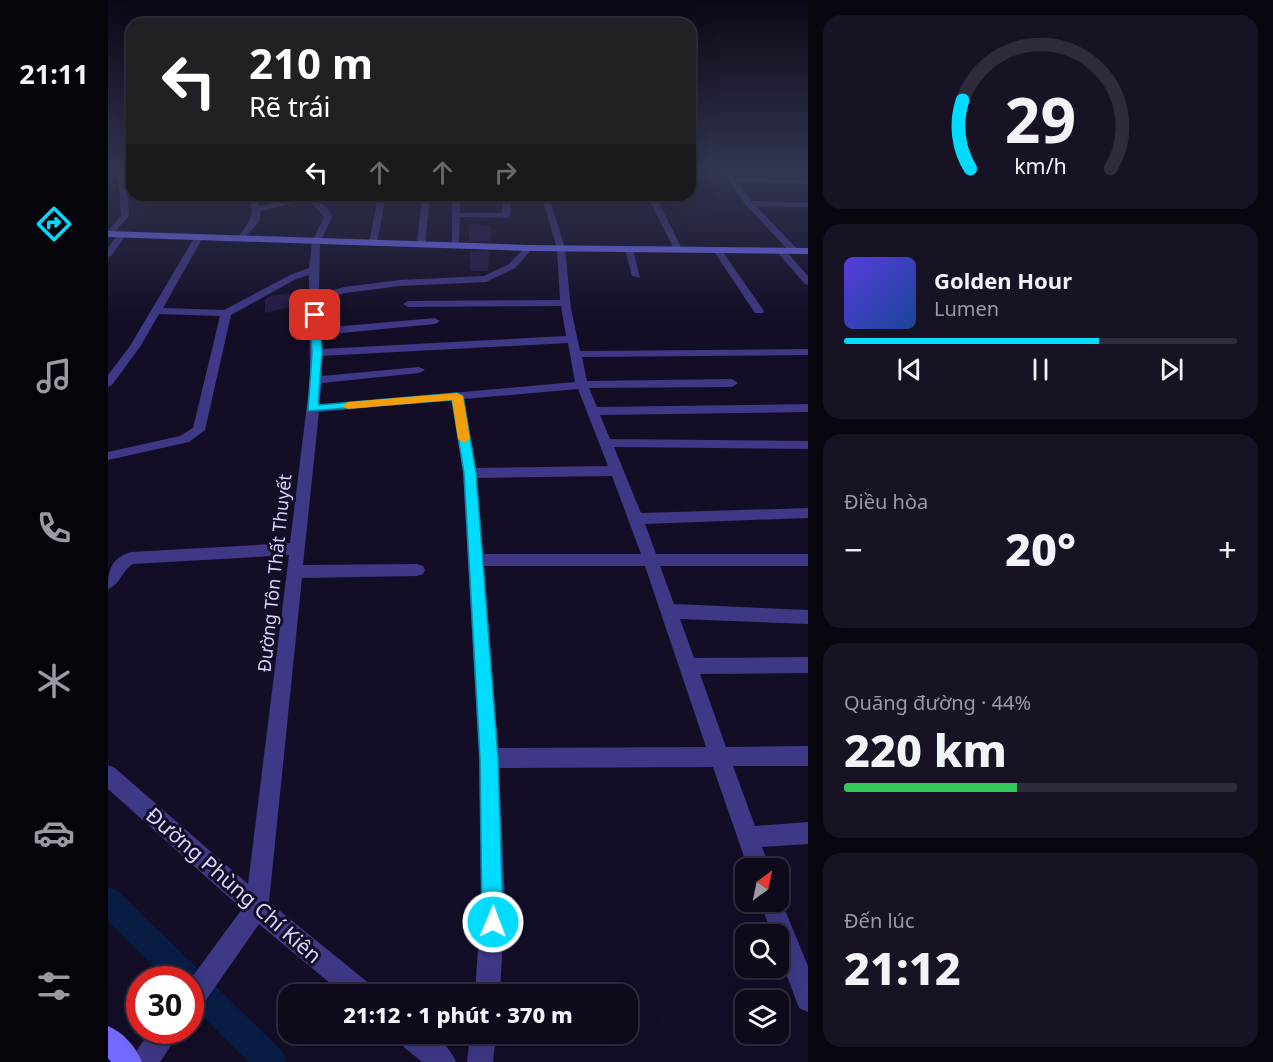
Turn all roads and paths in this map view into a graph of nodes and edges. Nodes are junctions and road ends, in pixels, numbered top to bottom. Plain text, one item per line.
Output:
1 (121, 221) edge
2 (255, 221) edge
3 (325, 221) edge
4 (377, 221) edge
5 (423, 221) edge
6 (457, 221) edge
7 (552, 221) edge
8 (664, 221) edge
9 (765, 221) edge
10 (109, 234) edge
11 (122, 235) junction
12 (200, 237) junction
13 (242, 237) junction
14 (316, 242) junction
15 (373, 243) junction
16 (421, 244) junction
17 (455, 244) junction
18 (529, 248) junction
19 (561, 248) junction
20 (629, 249) junction
21 (678, 249) junction
22 (717, 250) junction
23 (781, 251) junction
24 (794, 251) junction
25 (808, 251) edge
26 (108, 254) edge
27 (314, 270) junction
28 (637, 276) dead end
29 (808, 282) edge
30 (315, 298) junction
31 (565, 303) junction
32 (408, 304) dead end
33 (759, 310) dead end
34 (155, 311) junction
35 (226, 313) junction
36 (435, 321) dead end
37 (315, 332) junction
38 (574, 346) junction
39 (808, 352) edge
40 (317, 353) junction
41 (419, 370) dead end
42 (316, 380) junction
43 (108, 383) edge
44 (732, 383) dead end
45 (582, 385) junction
46 (457, 396) junction
47 (808, 408) edge
48 (312, 409) junction
49 (593, 411) junction
50 (606, 442) junction
51 (808, 445) edge
52 (108, 456) edge
53 (616, 471) junction
54 (470, 473) junction
55 (808, 513) edge
56 (636, 519) junction
57 (296, 549) junction
58 (650, 558) junction
59 (474, 560) junction
60 (808, 560) edge
61 (417, 570) dead end
62 (293, 572) junction
63 (108, 582) edge
64 (668, 611) junction
65 (808, 617) edge
66 (808, 665) edge
67 (687, 666) junction
68 (718, 756) junction
69 (808, 756) edge
70 (489, 758) junction
71 (108, 775) edge
72 (808, 833) edge
73 (748, 837) junction
74 (755, 858) edge
75 (257, 907) junction
76 (776, 912) edge
77 (204, 981) edge
78 (350, 984) edge
79 (488, 984) edge
80 (808, 999) edge
81 (108, 1039) edge
82 (158, 1044) edge
83 (420, 1044) edge
84 (482, 1044) edge
85 (129, 1062) edge
86 (144, 1062) edge
87 (443, 1062) edge
88 (480, 1062) edge

1 - 10 street
2 - 13 street
3 - 14 street, Đường Tôn Thất Thuyết
4 - 15 street
5 - 16 street
6 - 17 street
7 - 19 street
8 - 21 street
9 - 24 street
10 - 11 street
11 - 12 street
11 - 26 street
12 - 13 street
12 - 34 street
13 - 14 street
14 - 15 street
14 - 27 street, Đường Tôn Thất Thuyết
15 - 16 street
16 - 17 street
17 - 18 street
18 - 19 street
18 - 30 street
19 - 20 street
19 - 31 street
20 - 21 street
20 - 28 street
21 - 22 street
22 - 23 street
22 - 33 street
23 - 24 street
23 - 29 street
24 - 25 street
27 - 30 street, Đường Tôn Thất Thuyết
27 - 35 street
30 - 37 street, Đường Tôn Thất Thuyết
31 - 32 street
31 - 38 street
34 - 35 street
34 - 43 street
35 - 52 street
36 - 37 street
37 - 40 street, Đường Tôn Thất Thuyết
38 - 39 street
38 - 40 street
38 - 45 street
40 - 42 street, Đường Tôn Thất Thuyết
41 - 42 street
42 - 48 street, Đường Tôn Thất Thuyết
44 - 45 street
45 - 46 street
45 - 49 street
46 - 48 street
46 - 54 street
47 - 49 street
48 - 57 street, Đường Tôn Thất Thuyết
49 - 50 street
50 - 51 street
50 - 53 street
53 - 54 street
53 - 56 street
54 - 59 street
55 - 56 street
56 - 58 street
57 - 62 street, Đường Tôn Thất Thuyết
57 - 63 street
58 - 59 street
58 - 60 street
58 - 64 street
59 - 70 street
61 - 62 street
62 - 75 street, Đường Tôn Thất Thuyết
64 - 65 street
64 - 67 street
66 - 67 street
67 - 68 street
68 - 69 street
68 - 70 street
68 - 73 street
70 - 79 street
71 - 75 street, Đường Phùng Chí Kiên
72 - 73 street
73 - 74 street
75 - 77 street
75 - 78 street, Đường Phùng Chí Kiên
76 - 80 street
81 - 85 street
82 - 86 street
83 - 87 street
84 - 88 street

